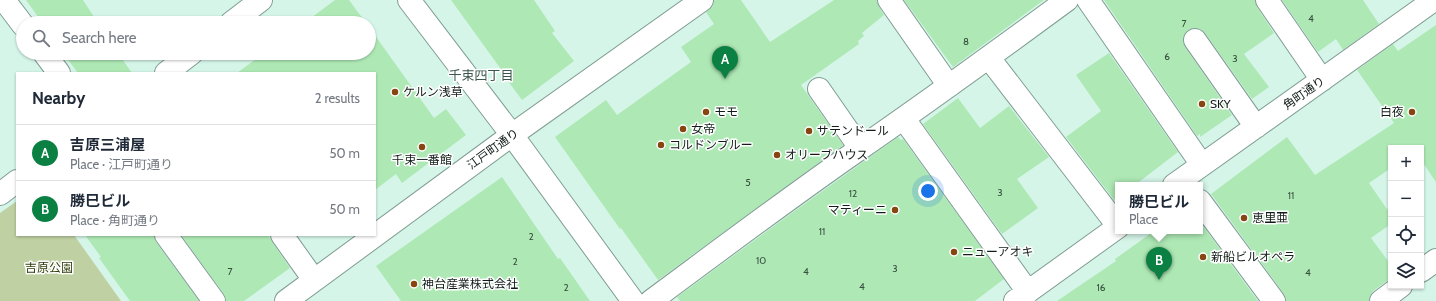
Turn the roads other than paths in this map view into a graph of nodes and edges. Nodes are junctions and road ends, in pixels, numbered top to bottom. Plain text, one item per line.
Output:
1 (4, 0) edge
2 (260, 0) edge
3 (702, 0) edge
4 (889, 0) edge
5 (1067, 0) edge
6 (1088, 0) edge
7 (1267, 0) edge
8 (1434, 0) edge
9 (413, 2) edge
10 (16, 16) edge
11 (240, 16) edge
12 (1195, 40) dead end
13 (989, 58) junction
14 (49, 60) edge
15 (183, 60) edge
16 (58, 72) edge
17 (167, 72) edge
18 (1322, 80) junction
19 (949, 86) junction
20 (819, 89) dead end
21 (904, 119) junction
22 (1256, 127) junction
23 (512, 135) junction
24 (860, 148) junction
25 (1202, 165) junction
26 (16, 182) edge
27 (1183, 182) edge
28 (0, 194) edge
29 (1203, 205) edge
30 (1115, 223) edge
31 (1115, 229) edge
32 (376, 235) edge
33 (167, 236) edge
34 (283, 236) edge
35 (374, 236) edge
36 (1436, 260) edge
37 (1424, 269) edge
38 (314, 280) junction
39 (1397, 289) edge
40 (1022, 296) edge
41 (214, 301) edge
42 (286, 301) edge
43 (633, 301) edge
44 (651, 301) edge
45 (1274, 301) edge
46 (1381, 301) edge

1 - 10 street
2 - 11 street
3 - 23 street, 江戸町通り
4 - 19 street
5 - 13 street
6 - 25 street
7 - 18 street
8 - 18 street, 角町通り
9 - 23 street
12 - 22 street
13 - 19 street
13 - 30 street
14 - 16 street
15 - 17 street
18 - 22 street, 角町通り
19 - 21 street
20 - 24 street
21 - 24 street
21 - 40 street
22 - 25 street, 角町通り
23 - 32 street, 江戸町通り
23 - 43 street
24 - 44 street
25 - 27 street, 角町通り
26 - 28 street
29 - 45 street
31 - 40 street
33 - 41 street
34 - 38 street
35 - 38 street, 江戸町通り
36 - 37 street
38 - 42 street, 江戸町通り
39 - 46 street

